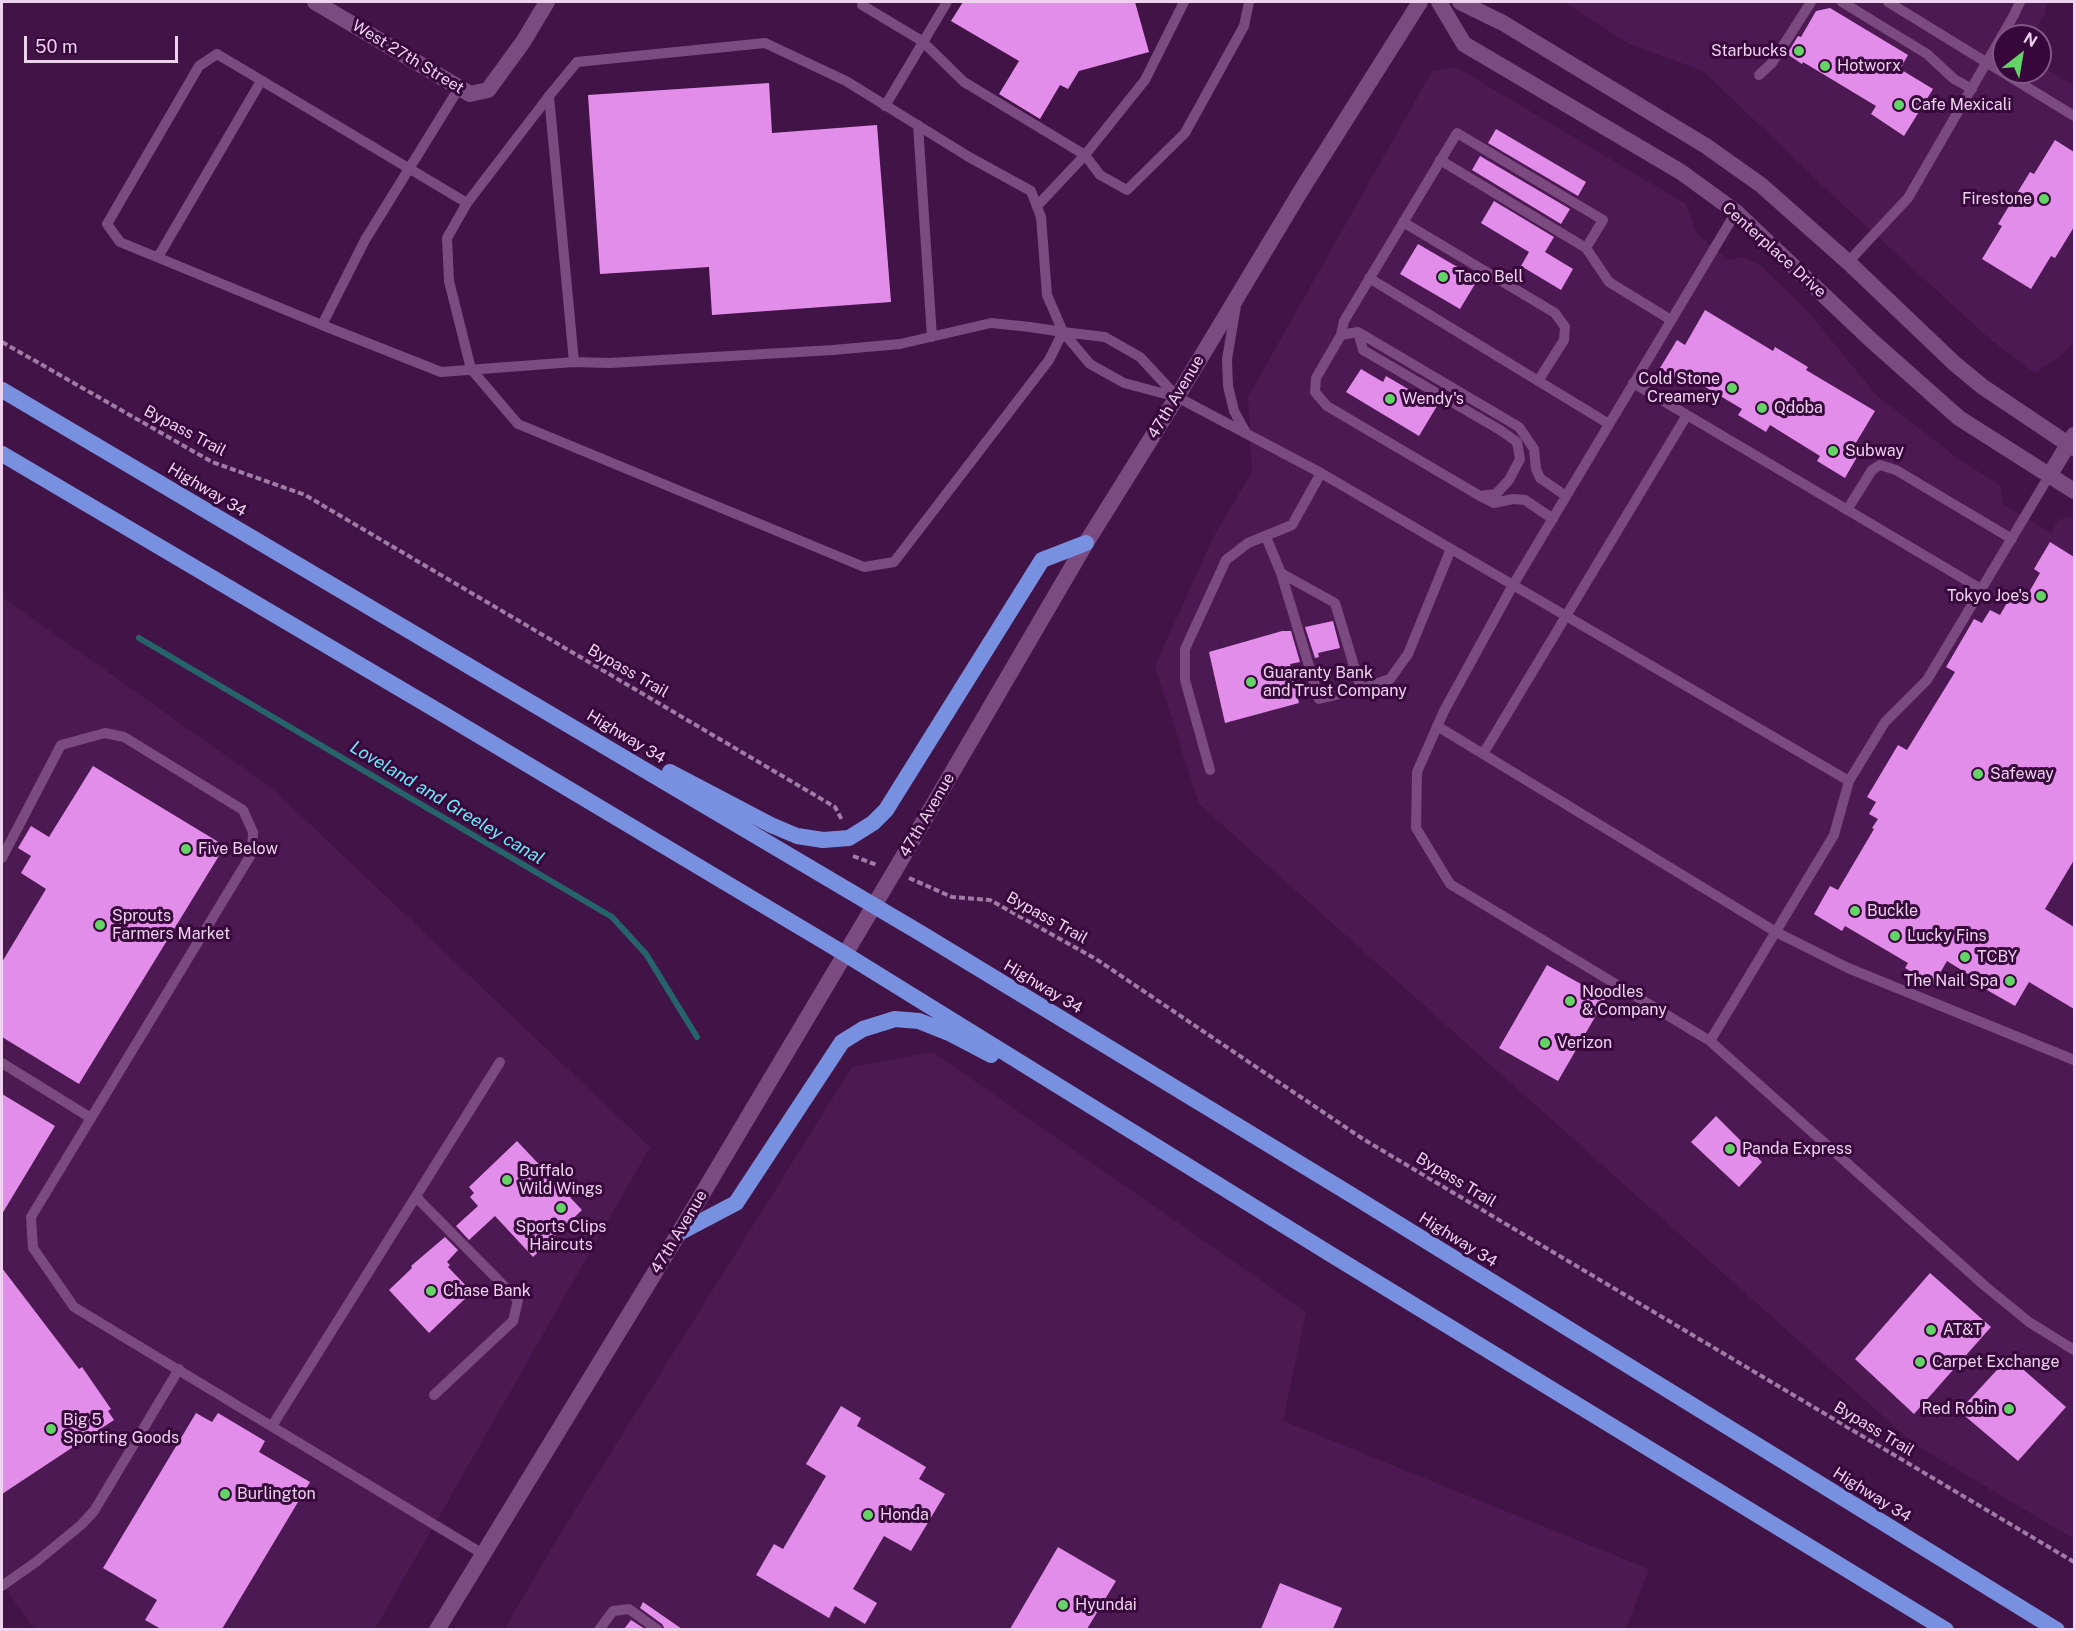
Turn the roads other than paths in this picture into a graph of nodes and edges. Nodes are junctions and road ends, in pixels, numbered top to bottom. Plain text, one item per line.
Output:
1 (315, 2) edge
2 (547, 2) edge
3 (947, 2) edge
4 (1184, 2) edge
5 (1249, 2) edge
6 (1420, 2) edge
7 (1439, 2) edge
8 (1460, 2) edge
9 (1811, 2) edge
10 (1842, 2) edge
11 (1888, 2) edge
12 (2020, 2) edge
13 (860, 3) edge
14 (922, 41) junction
15 (1987, 62) junction
16 (1759, 75) dead end
17 (261, 81) junction
18 (1972, 89) junction
19 (464, 91) junction
20 (549, 96) junction
21 (885, 106) junction
22 (2074, 116) edge
23 (918, 125) junction
24 (1085, 155) junction
25 (1440, 160) junction
26 (409, 169) junction
27 (467, 203) junction
28 (1037, 206) junction
29 (1736, 212) junction
30 (1403, 222) junction
31 (1586, 248) junction
32 (158, 257) junction
33 (1848, 262) junction
34 (1369, 278) junction
35 (1238, 295) junction
36 (1671, 320) junction
37 (322, 325) junction
38 (1063, 332) junction
39 (1358, 332) junction
40 (1341, 335) junction
41 (932, 337) junction
42 (573, 362) junction
43 (471, 369) junction
44 (1539, 381) junction
45 (1633, 383) junction
46 (2, 390) edge
47 (1177, 397) junction
48 (1687, 415) junction
49 (1609, 424) junction
50 (1246, 433) junction
51 (2072, 442) edge
52 (2, 454) edge
53 (1321, 473) junction
54 (2049, 476) junction
55 (2074, 491) edge
56 (1479, 496) junction
57 (1566, 496) junction
58 (1847, 510) junction
59 (1553, 519) junction
60 (1266, 537) junction
61 (2012, 538) junction
62 (1086, 543) junction
63 (1452, 549) junction
64 (1281, 573) junction
65 (1513, 585) junction
66 (1981, 589) junction
67 (1566, 616) junction
68 (1361, 689) junction
69 (510, 690) junction
70 (1437, 726) junction
71 (1483, 754) junction
72 (1210, 770) dead end
73 (1849, 781) junction
74 (2, 858) edge
75 (874, 905) junction
76 (1776, 932) junction
77 (845, 954) junction
78 (1710, 1041) junction
79 (2074, 1060) edge
80 (500, 1062) dead end
81 (2, 1063) edge
82 (91, 1118) junction
83 (1116, 1120) junction
84 (416, 1197) junction
85 (679, 1233) junction
86 (2074, 1350) edge
87 (179, 1369) junction
88 (434, 1395) dead end
89 (272, 1426) junction
90 (483, 1554) junction
91 (2, 1586) edge
92 (437, 1629) edge
93 (599, 1629) edge
94 (658, 1629) edge
95 (1946, 1629) edge
96 (2057, 1629) edge

1 - 19 main road, West 27th Street
2 - 19 main road
3 - 14 lane
4 - 24 lane
5 - 24 lane
6 - 35 main road, 47th Avenue
7 - 29 main road, Centerplace Drive
8 - 33 main road
9 - 16 lane
10 - 18 lane
11 - 15 lane
12 - 15 lane
13 - 14 lane
14 - 21 lane
14 - 24 lane
15 - 18 lane
15 - 22 lane
17 - 26 lane
17 - 32 lane
17 - 32 lane
18 - 33 lane
19 - 26 lane
20 - 21 lane
20 - 27 lane
20 - 42 lane
21 - 23 lane
23 - 28 lane
23 - 41 lane
24 - 28 lane
25 - 30 lane
25 - 31 lane
25 - 31 lane
26 - 27 lane
26 - 37 lane
27 - 43 lane
28 - 38 lane
29 - 36 lane
29 - 54 main road, Centerplace Drive
30 - 34 lane
30 - 44 lane
31 - 36 lane
32 - 37 lane
33 - 51 main road
34 - 40 lane
34 - 44 lane
35 - 47 main road, 47th Avenue
35 - 50 lane
36 - 45 lane
37 - 43 lane
38 - 41 lane
38 - 43 lane
38 - 47 lane
38 - 47 lane
39 - 40 lane
39 - 56 lane
39 - 57 lane
40 - 56 lane
41 - 42 lane
42 - 43 lane
44 - 49 lane
45 - 48 lane
45 - 49 lane
46 - 69 highway, Highway 34
47 - 50 lane
47 - 62 main road, 47th Avenue
48 - 58 lane
48 - 67 lane
49 - 57 lane
50 - 53 lane
51 - 54 main road
52 - 77 highway
53 - 60 lane
53 - 63 lane
54 - 55 main road, Centerplace Drive
54 - 61 lane
56 - 59 lane
57 - 59 lane
58 - 61 lane
58 - 66 lane
59 - 65 lane
60 - 64 lane
60 - 72 lane
61 - 66 lane
62 - 69 highway
62 - 75 main road, 47th Avenue
63 - 65 lane
63 - 68 lane
64 - 68 lane
64 - 68 lane
65 - 67 lane
65 - 70 lane
66 - 73 lane
67 - 71 lane
67 - 73 lane
69 - 75 highway, Highway 34
70 - 71 lane
70 - 78 lane
71 - 76 lane
73 - 76 lane
74 - 82 lane
75 - 77 main road, 47th Avenue
75 - 96 highway, Highway 34
76 - 78 lane
76 - 79 lane
77 - 83 highway
77 - 85 main road, 47th Avenue
78 - 86 lane
80 - 84 lane
81 - 82 lane
82 - 87 lane
83 - 85 highway
83 - 95 highway
84 - 88 lane
84 - 89 lane
85 - 90 main road, 47th Avenue
87 - 89 lane
87 - 91 lane
89 - 90 lane
90 - 92 main road, 47th Avenue
93 - 94 lane

